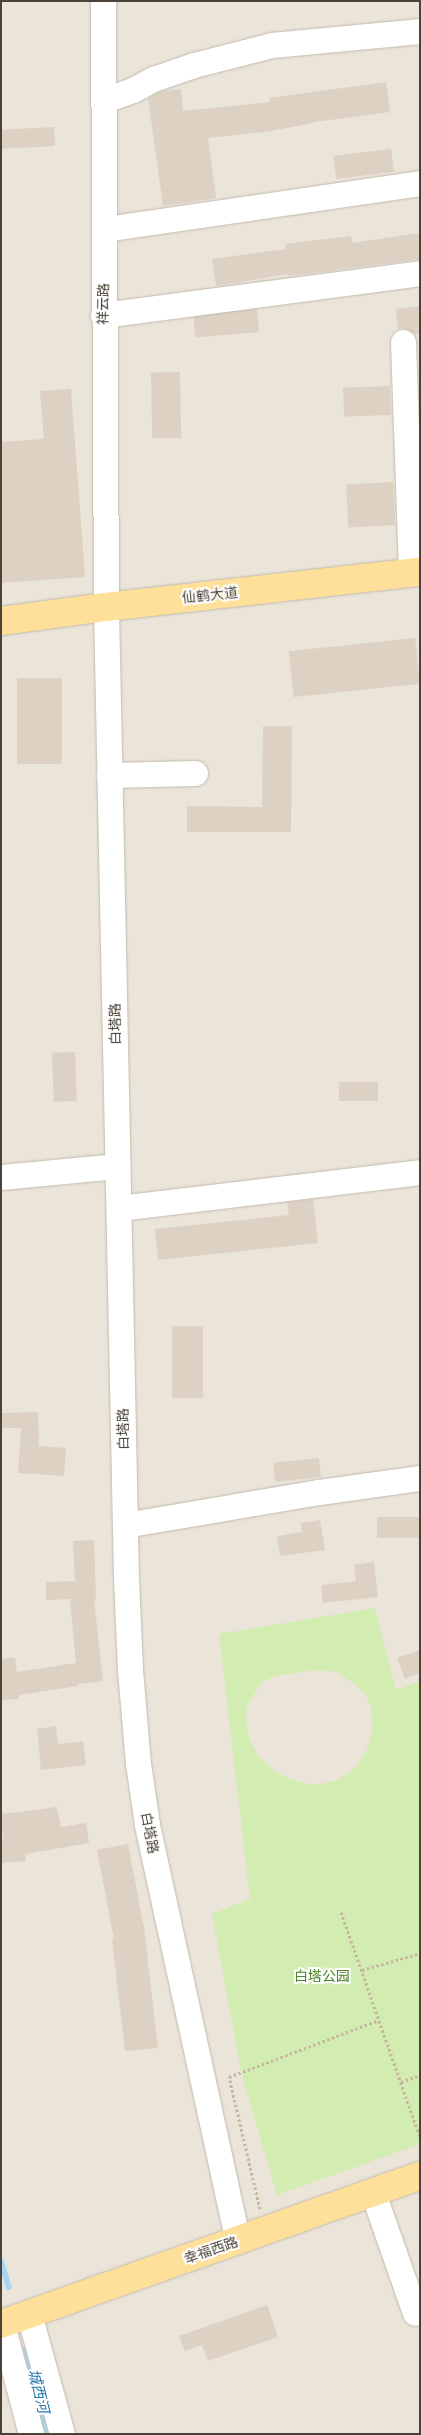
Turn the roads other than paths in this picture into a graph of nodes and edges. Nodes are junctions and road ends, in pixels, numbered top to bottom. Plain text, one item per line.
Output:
1 (103, 1) edge
2 (420, 31) edge
3 (105, 100) junction
4 (420, 183) edge
5 (105, 229) junction
6 (420, 273) edge
7 (103, 315) junction
8 (403, 342) dead end
9 (415, 573) edge
10 (106, 607) junction
11 (1, 621) edge
12 (195, 773) dead end
13 (109, 775) junction
14 (118, 1166) junction
15 (420, 1172) edge
16 (1, 1177) edge
17 (118, 1208) junction
18 (420, 1478) edge
19 (125, 1525) junction
20 (420, 2176) edge
21 (373, 2192) junction
22 (238, 2241) junction
23 (416, 2313) dead end
24 (29, 2314) junction
25 (2, 2323) edge
26 (31, 2434) edge
27 (62, 2434) edge

1 - 3 street, 祥云路
2 - 3 street
3 - 5 street, 祥云路
4 - 5 street
5 - 7 street, 祥云路
6 - 7 street
7 - 10 street, 祥云路
8 - 9 street
9 - 10 main road, 仙鹤大道
10 - 11 main road, 仙鹤大道
10 - 13 street, 白塔路
12 - 13 street
13 - 14 street, 白塔路
14 - 16 street
14 - 17 street, 白塔路
15 - 17 street
17 - 19 street, 白塔路
18 - 19 street
19 - 22 street, 白塔路
20 - 21 main road, 幸福西路
21 - 22 main road, 幸福西路
21 - 23 street
22 - 24 main road, 幸福西路
24 - 25 main road, 幸福西路
24 - 27 street
25 - 26 street

